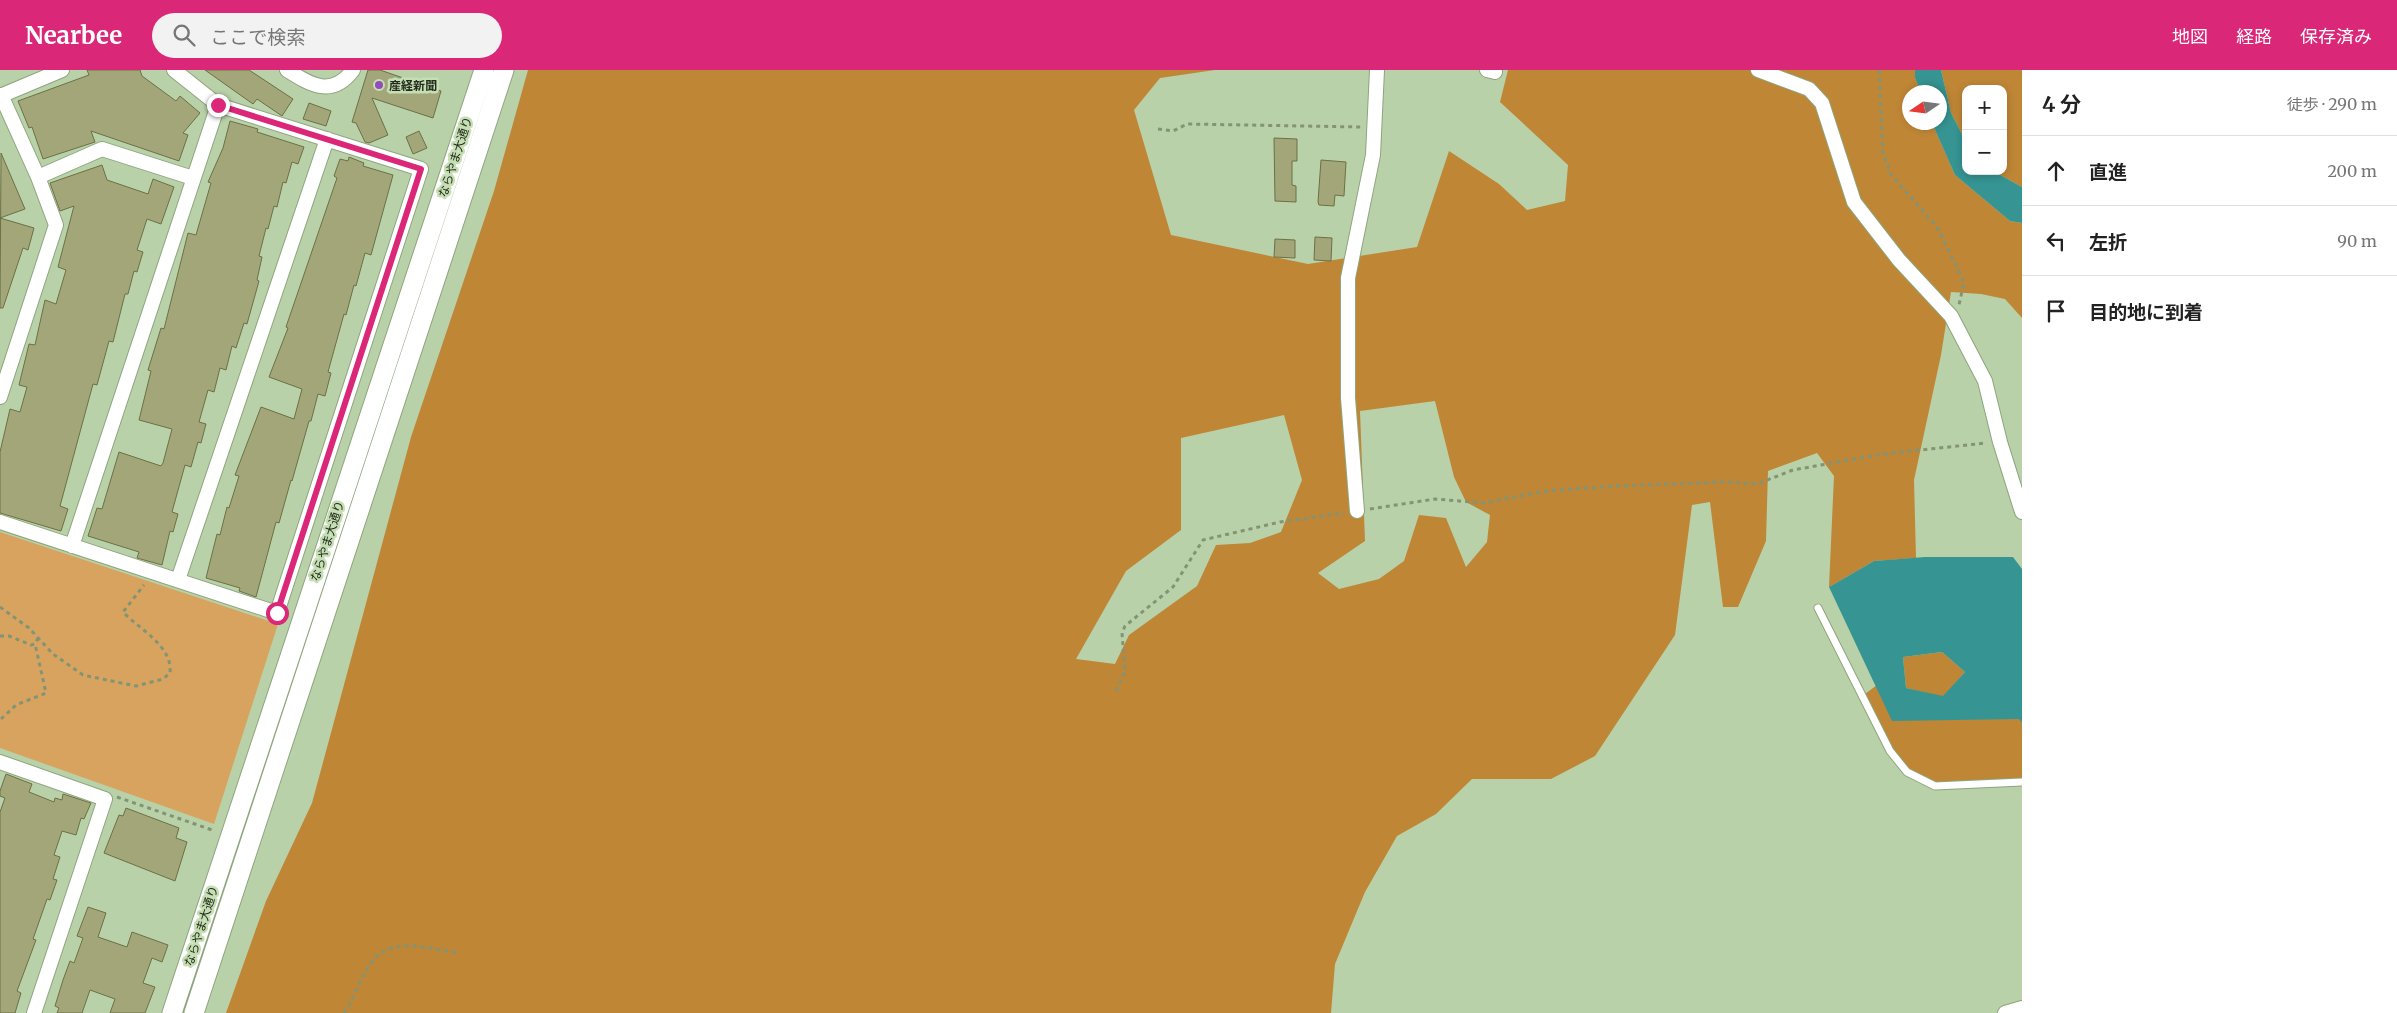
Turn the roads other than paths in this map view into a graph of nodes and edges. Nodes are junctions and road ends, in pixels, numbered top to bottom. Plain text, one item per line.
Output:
1 (62, 70) edge
2 (174, 70) edge
3 (287, 70) edge
4 (353, 70) edge
5 (484, 70) edge
6 (504, 70) edge
7 (1377, 70) edge
8 (1758, 70) edge
9 (1, 96) edge
10 (218, 105) junction
11 (327, 139) junction
12 (38, 177) junction
13 (193, 178) junction
14 (0, 397) edge
15 (1357, 511) road end
16 (2022, 512) edge
17 (0, 522) edge
18 (72, 546) junction
19 (178, 580) junction
20 (1818, 608) dead end
21 (0, 762) edge
22 (2022, 782) edge
23 (2022, 1008) edge
24 (34, 1013) edge
25 (172, 1013) edge
26 (194, 1013) edge
27 (2005, 1013) edge

1 - 9 street
2 - 10 street
3 - 4 street
5 - 25 street, ならやま大通り
6 - 26 street, ならやま大通り
7 - 15 street
8 - 16 street
9 - 12 street
10 - 11 street
10 - 13 street
11 - 19 street
11 - 19 street
12 - 13 street
12 - 14 street
13 - 18 street
17 - 18 street
18 - 19 street
20 - 22 lane
21 - 24 street
23 - 27 street

